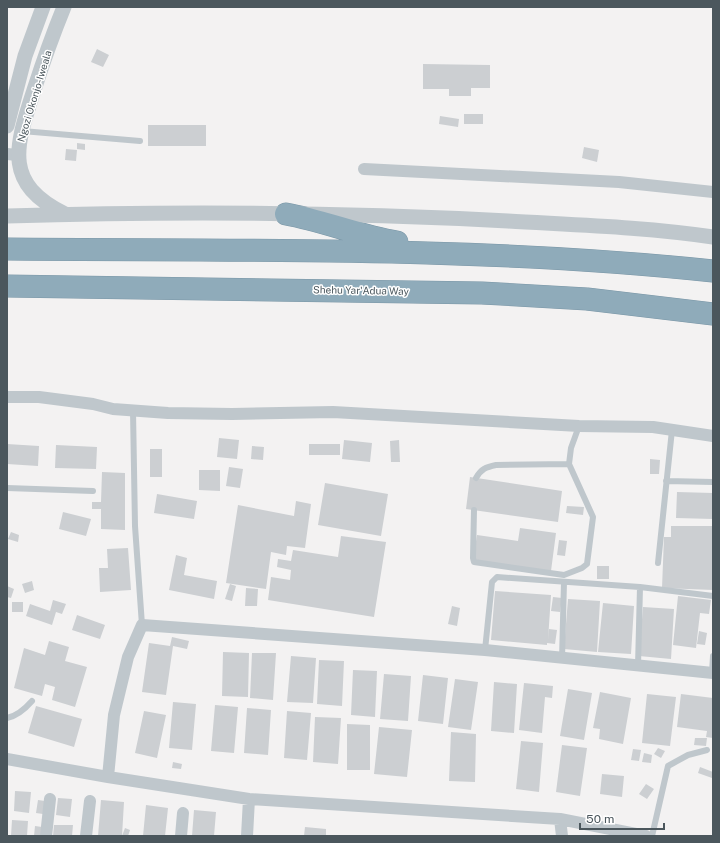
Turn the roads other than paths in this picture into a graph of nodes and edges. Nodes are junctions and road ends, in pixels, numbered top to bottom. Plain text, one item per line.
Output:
1 (44, 7) edge
2 (64, 7) edge
3 (14, 128) edge
4 (140, 141) dead end
5 (13, 155) edge
6 (364, 169) dead end
7 (713, 192) edge
8 (66, 214) junction
9 (286, 214) junction
10 (7, 216) edge
11 (713, 237) edge
12 (7, 249) edge
13 (463, 255) junction
14 (713, 271) edge
15 (7, 286) edge
16 (713, 314) edge
17 (7, 397) edge
18 (133, 411) junction
19 (579, 426) junction
20 (672, 430) junction
21 (713, 436) edge
22 (569, 464) junction
23 (476, 478) dead end
24 (666, 481) junction
25 (713, 482) edge
26 (7, 488) edge
27 (93, 491) dead end
28 (474, 510) dead end
29 (658, 563) dead end
30 (564, 582) junction
31 (640, 587) junction
32 (713, 596) edge
33 (142, 624) junction
34 (485, 650) junction
35 (713, 656) edge
36 (562, 659) junction
37 (638, 666) junction
38 (712, 673) edge
39 (32, 701) dead end
40 (7, 718) edge
41 (707, 750) dead end
42 (7, 759) edge
43 (108, 777) junction
44 (249, 798) junction
45 (50, 799) dead end
46 (90, 801) dead end
47 (183, 813) dead end
48 (560, 819) junction
49 (46, 836) edge
50 (86, 836) edge
51 (181, 836) edge
52 (246, 836) edge
53 (562, 836) edge
54 (646, 836) edge
55 (652, 836) edge

1 - 3 street
2 - 3 street, Ngozi Okonjo-Iweala
3 - 4 lane
3 - 5 street, Ngozi Okonjo-Iweala
5 - 8 street, Ngozi Okonjo-Iweala
6 - 7 street
8 - 9 street
8 - 10 street
9 - 11 street
9 - 13 highway
12 - 13 highway
13 - 14 highway
15 - 16 highway, Shehu Yar'Adua Way
17 - 18 street
18 - 19 street
18 - 33 lane
19 - 20 street
19 - 22 lane
20 - 21 street
20 - 24 lane
22 - 23 lane
22 - 28 lane
24 - 25 lane
24 - 29 lane
26 - 27 lane
30 - 31 lane
30 - 34 lane
30 - 36 lane
31 - 32 lane
31 - 37 lane
33 - 34 street
33 - 43 street
34 - 36 street
35 - 38 lane
36 - 37 street
37 - 38 street
39 - 40 lane
41 - 55 lane
42 - 43 street
43 - 44 street
44 - 48 street
44 - 52 street
45 - 49 street
46 - 50 street
47 - 51 street
48 - 53 street
48 - 54 street

